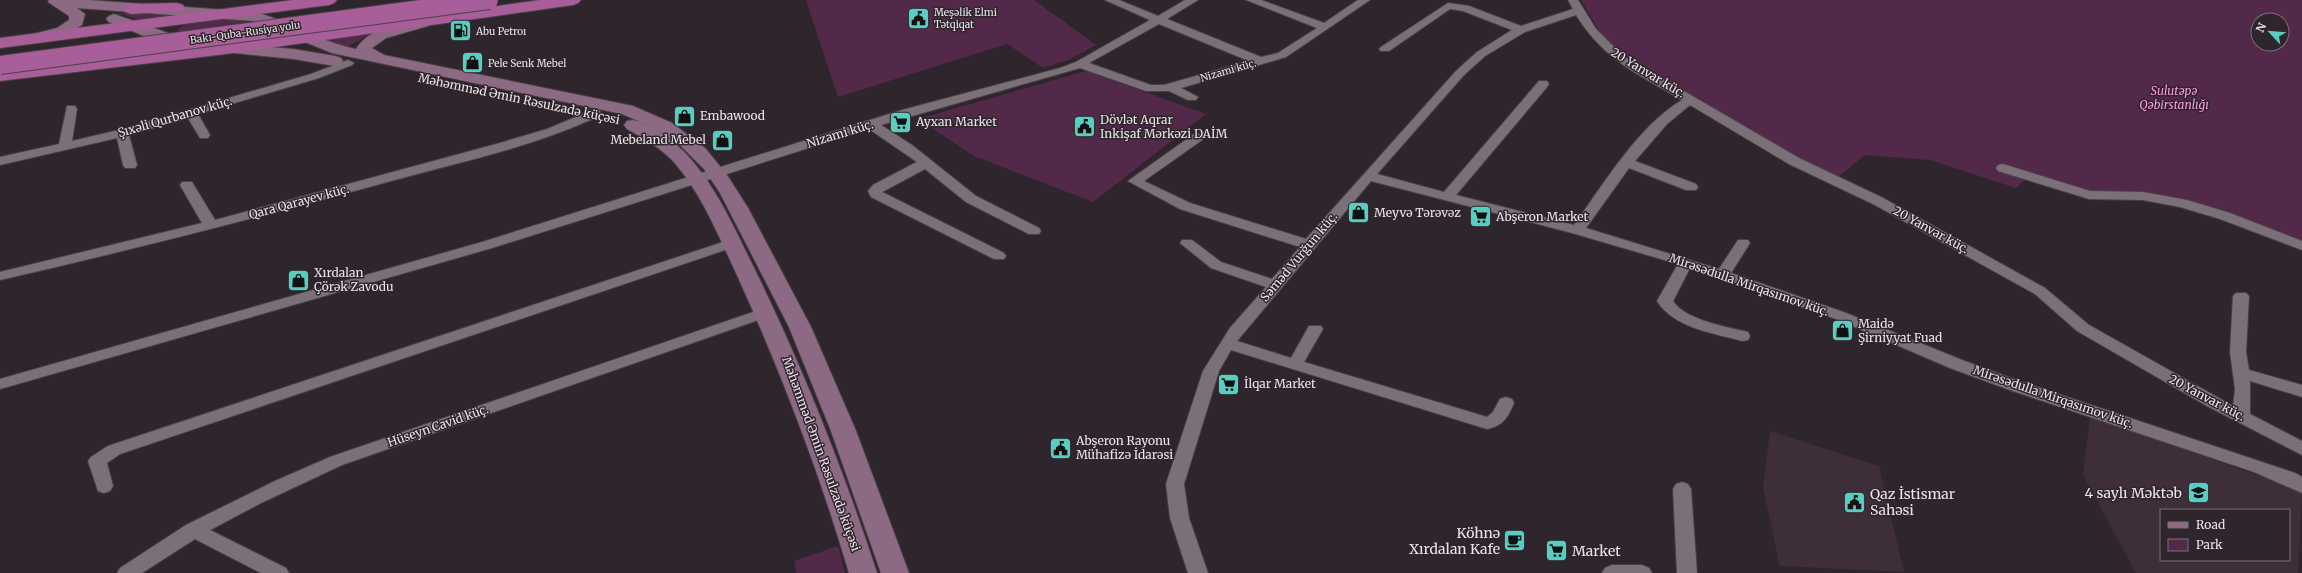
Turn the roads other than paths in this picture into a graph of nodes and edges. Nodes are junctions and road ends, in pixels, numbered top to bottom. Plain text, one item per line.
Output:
1 (330, 0) edge
2 (399, 0) edge
3 (489, 0) edge
4 (573, 0) edge
5 (1110, 0) edge
6 (1193, 0) edge
7 (1251, 0) edge
8 (1366, 0) edge
9 (49, 1) edge
10 (310, 2) junction
11 (1576, 6) edge
12 (132, 9) junction
13 (218, 14) junction
14 (452, 17) junction
15 (1157, 20) junction
16 (271, 22) junction
17 (132, 26) junction
18 (1325, 28) junction
19 (1521, 30) junction
20 (304, 38) junction
21 (6, 42) edge
22 (178, 42) junction
23 (226, 49) junction
24 (1385, 49) dead end
25 (0, 52) edge
26 (382, 60) junction
27 (1260, 61) junction
28 (348, 63) junction
29 (1080, 64) junction
30 (0, 65) edge
31 (0, 76) edge
32 (1543, 84) dead end
33 (1171, 88) junction
34 (1192, 97) dead end
35 (1691, 99) junction
36 (71, 109) dead end
37 (191, 113) junction
38 (595, 113) junction
39 (871, 124) junction
40 (122, 133) junction
41 (204, 136) dead end
42 (1198, 137) dead end
43 (65, 147) junction
44 (0, 161) edge
45 (926, 163) junction
46 (1628, 163) junction
47 (130, 165) dead end
48 (2003, 168) dead end
49 (716, 173) junction
50 (1368, 176) junction
51 (697, 180) junction
52 (187, 185) dead end
53 (1691, 187) dead end
54 (1447, 197) junction
55 (210, 225) junction
56 (1578, 230) junction
57 (1034, 231) dead end
58 (732, 243) junction
59 (1187, 243) dead end
60 (1742, 243) dead end
61 (1309, 245) junction
62 (2302, 246) edge
63 (999, 256) dead end
64 (1686, 262) junction
65 (1722, 274) junction
66 (0, 276) edge
67 (1276, 285) junction
68 (2241, 296) dead end
69 (765, 313) junction
70 (1315, 329) dead end
71 (1742, 336) dead end
72 (1228, 344) junction
73 (1295, 364) junction
74 (2240, 373) junction
75 (0, 384) edge
76 (2302, 391) edge
77 (1506, 403) dead end
78 (2241, 416) junction
79 (2302, 449) edge
80 (104, 486) dead end
81 (2302, 486) edge
82 (1682, 488) dead end
83 (193, 530) junction
84 (127, 573) edge
85 (279, 573) edge
86 (863, 573) edge
87 (895, 573) edge
88 (1198, 573) edge
89 (1612, 573) edge
90 (1642, 573) edge
91 (1687, 573) edge

1 - 10 highway
2 - 25 highway, Bakı-Quba-Rusiya yolu
3 - 30 highway, Bakı-Quba-Rusiya yolu, bridge
4 - 14 highway
5 - 15 street
6 - 15 street, Nizami küç.
7 - 18 street
8 - 18 street, Nizami küç.
9 - 12 main road
9 - 17 main road, Məhəmməd Əmin Rəsulzadə küçəsi
9 - 21 main road
10 - 12 highway
10 - 13 highway
11 - 19 street, Səməd Vurğun küç.
11 - 35 street, 20 Yanvar küç.
12 - 13 main road
13 - 16 main road
13 - 17 highway
13 - 22 main road
14 - 20 highway
14 - 26 main road
15 - 27 street
15 - 29 street, Nizami küç.
16 - 20 main road
16 - 23 main road
17 - 21 highway
17 - 22 main road, Məhəmməd Əmin Rəsulzadə küçəsi
18 - 27 street, Nizami küç.
19 - 24 street
19 - 50 street, Səməd Vurğun küç.
20 - 23 highway
20 - 26 main road
22 - 23 main road, Məhəmməd Əmin Rəsulzadə küçəsi
23 - 28 main road, Məhəmməd Əmin Rəsulzadə küçəsi
23 - 31 highway
26 - 49 main road, Məhəmməd Əmin Rəsulzadə küçəsi
27 - 33 street, Nizami küç.
28 - 37 street, Şıxəli Qurbanov küç.
28 - 38 main road, Məhəmməd Əmin Rəsulzadə küçəsi
29 - 33 street, Nizami küç.
29 - 39 street, Nizami küç.
32 - 54 street
33 - 34 street
35 - 46 street
35 - 78 street, 20 Yanvar küç.
36 - 43 street
37 - 40 street, Şıxəli Qurbanov küç.
37 - 41 street
38 - 51 main road, Məhəmməd Əmin Rəsulzadə küçəsi
38 - 55 street, Qara Qarayev küç.
39 - 45 street
39 - 49 street, Nizami küç.
40 - 43 street, Şıxəli Qurbanov küç.
40 - 47 street
42 - 61 street
43 - 44 street, Şıxəli Qurbanov küç.
45 - 57 street
45 - 63 street
46 - 53 street
46 - 56 street
48 - 62 street
49 - 51 street, Nizami küç.
49 - 87 main road, Məhəmməd Əmin Rəsulzadə küçəsi
50 - 54 street, Mirəsədulla Mirqasımov küç.
50 - 61 street, Səməd Vurğun küç.
51 - 58 main road, Məhəmməd Əmin Rəsulzadə küçəsi
51 - 75 street, Nizami küç.
52 - 55 street
54 - 56 street, Mirəsədulla Mirqasımov küç.
55 - 66 street, Qara Qarayev küç.
56 - 64 street, Mirəsədulla Mirqasımov küç.
58 - 69 main road, Məhəmməd Əmin Rəsulzadə küçəsi
58 - 80 street
59 - 67 street
60 - 65 street
61 - 67 street, Səməd Vurğun küç.
64 - 65 street, Mirəsədulla Mirqasımov küç.
64 - 71 street
65 - 81 street, Mirəsədulla Mirqasımov küç.
67 - 72 street, Səməd Vurğun küç.
68 - 74 street
69 - 83 street, Hüseyn Cavid küç.
69 - 86 main road, Məhəmməd Əmin Rəsulzadə küçəsi
70 - 73 street
72 - 73 street
72 - 88 street, Səməd Vurğun küç.
73 - 77 street
74 - 76 street
74 - 78 street
78 - 79 street, 20 Yanvar küç.
82 - 91 street
83 - 84 street, Hüseyn Cavid küç.
83 - 85 street
89 - 90 street

